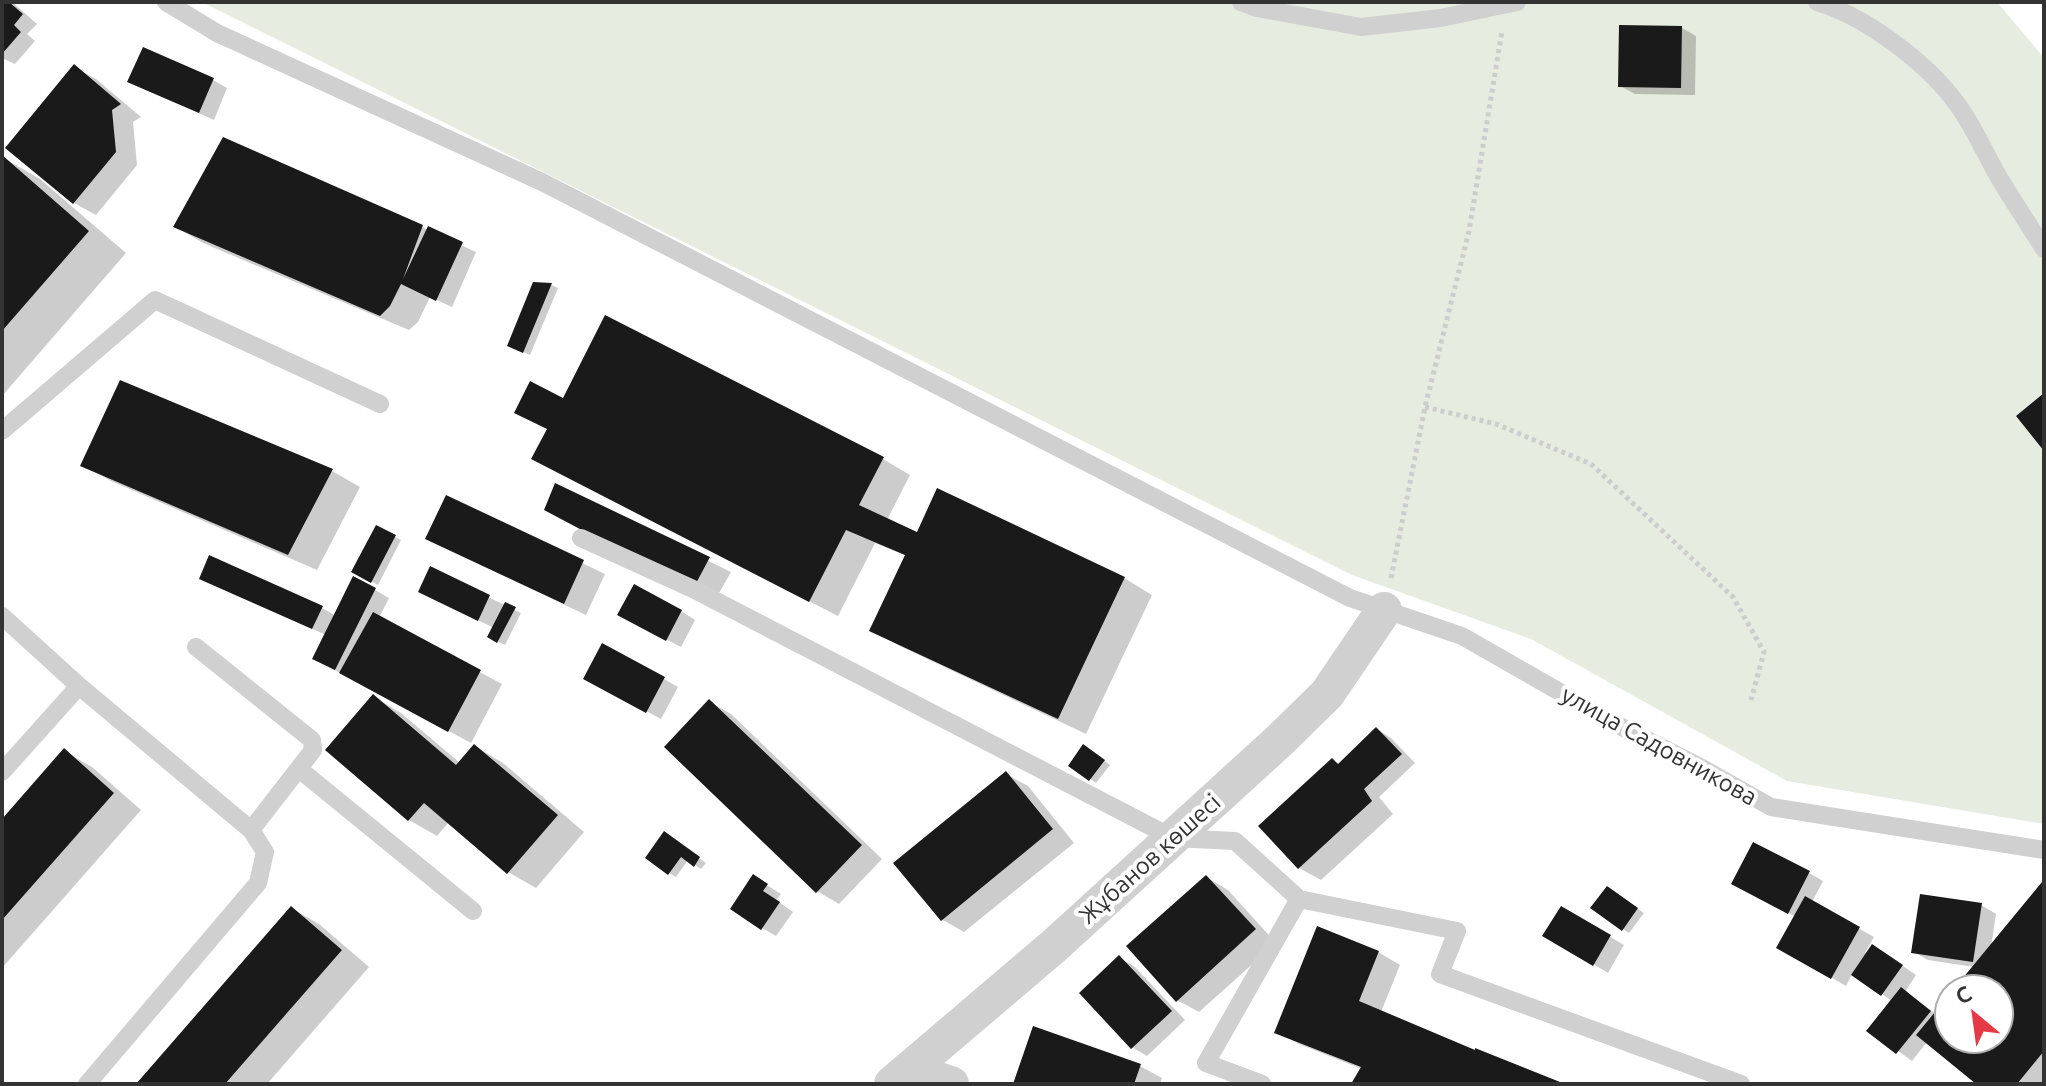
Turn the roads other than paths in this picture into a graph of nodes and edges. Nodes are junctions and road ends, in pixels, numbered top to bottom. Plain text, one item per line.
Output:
1 (166, 2) edge
2 (1241, 2) edge
3 (1817, 2) edge
4 (1512, 3) edge
5 (2044, 249) edge
6 (380, 404) dead end
7 (2, 431) edge
8 (581, 538) dead end
9 (1384, 610) junction
10 (2, 616) edge
11 (196, 647) dead end
12 (79, 686) junction
13 (299, 769) junction
14 (2, 772) edge
15 (251, 830) junction
16 (1173, 838) junction
17 (2044, 850) edge
18 (1299, 899) junction
19 (473, 911) dead end
20 (900, 1077) edge
21 (87, 1084) edge
22 (951, 1084) edge
23 (1262, 1084) edge
24 (1741, 1084) edge

1 - 9 lane, улица Садовникова
2 - 4 lane
3 - 5 lane
6 - 7 lane
8 - 16 lane
9 - 16 street, Жұбанов көшесі
9 - 17 lane, улица Садовникова
10 - 12 lane
11 - 13 lane
12 - 14 lane
12 - 15 lane
13 - 15 lane
13 - 19 lane
15 - 21 lane
16 - 18 lane
16 - 20 street, Жұбанов көшесі
18 - 23 lane
18 - 24 lane
20 - 22 street

